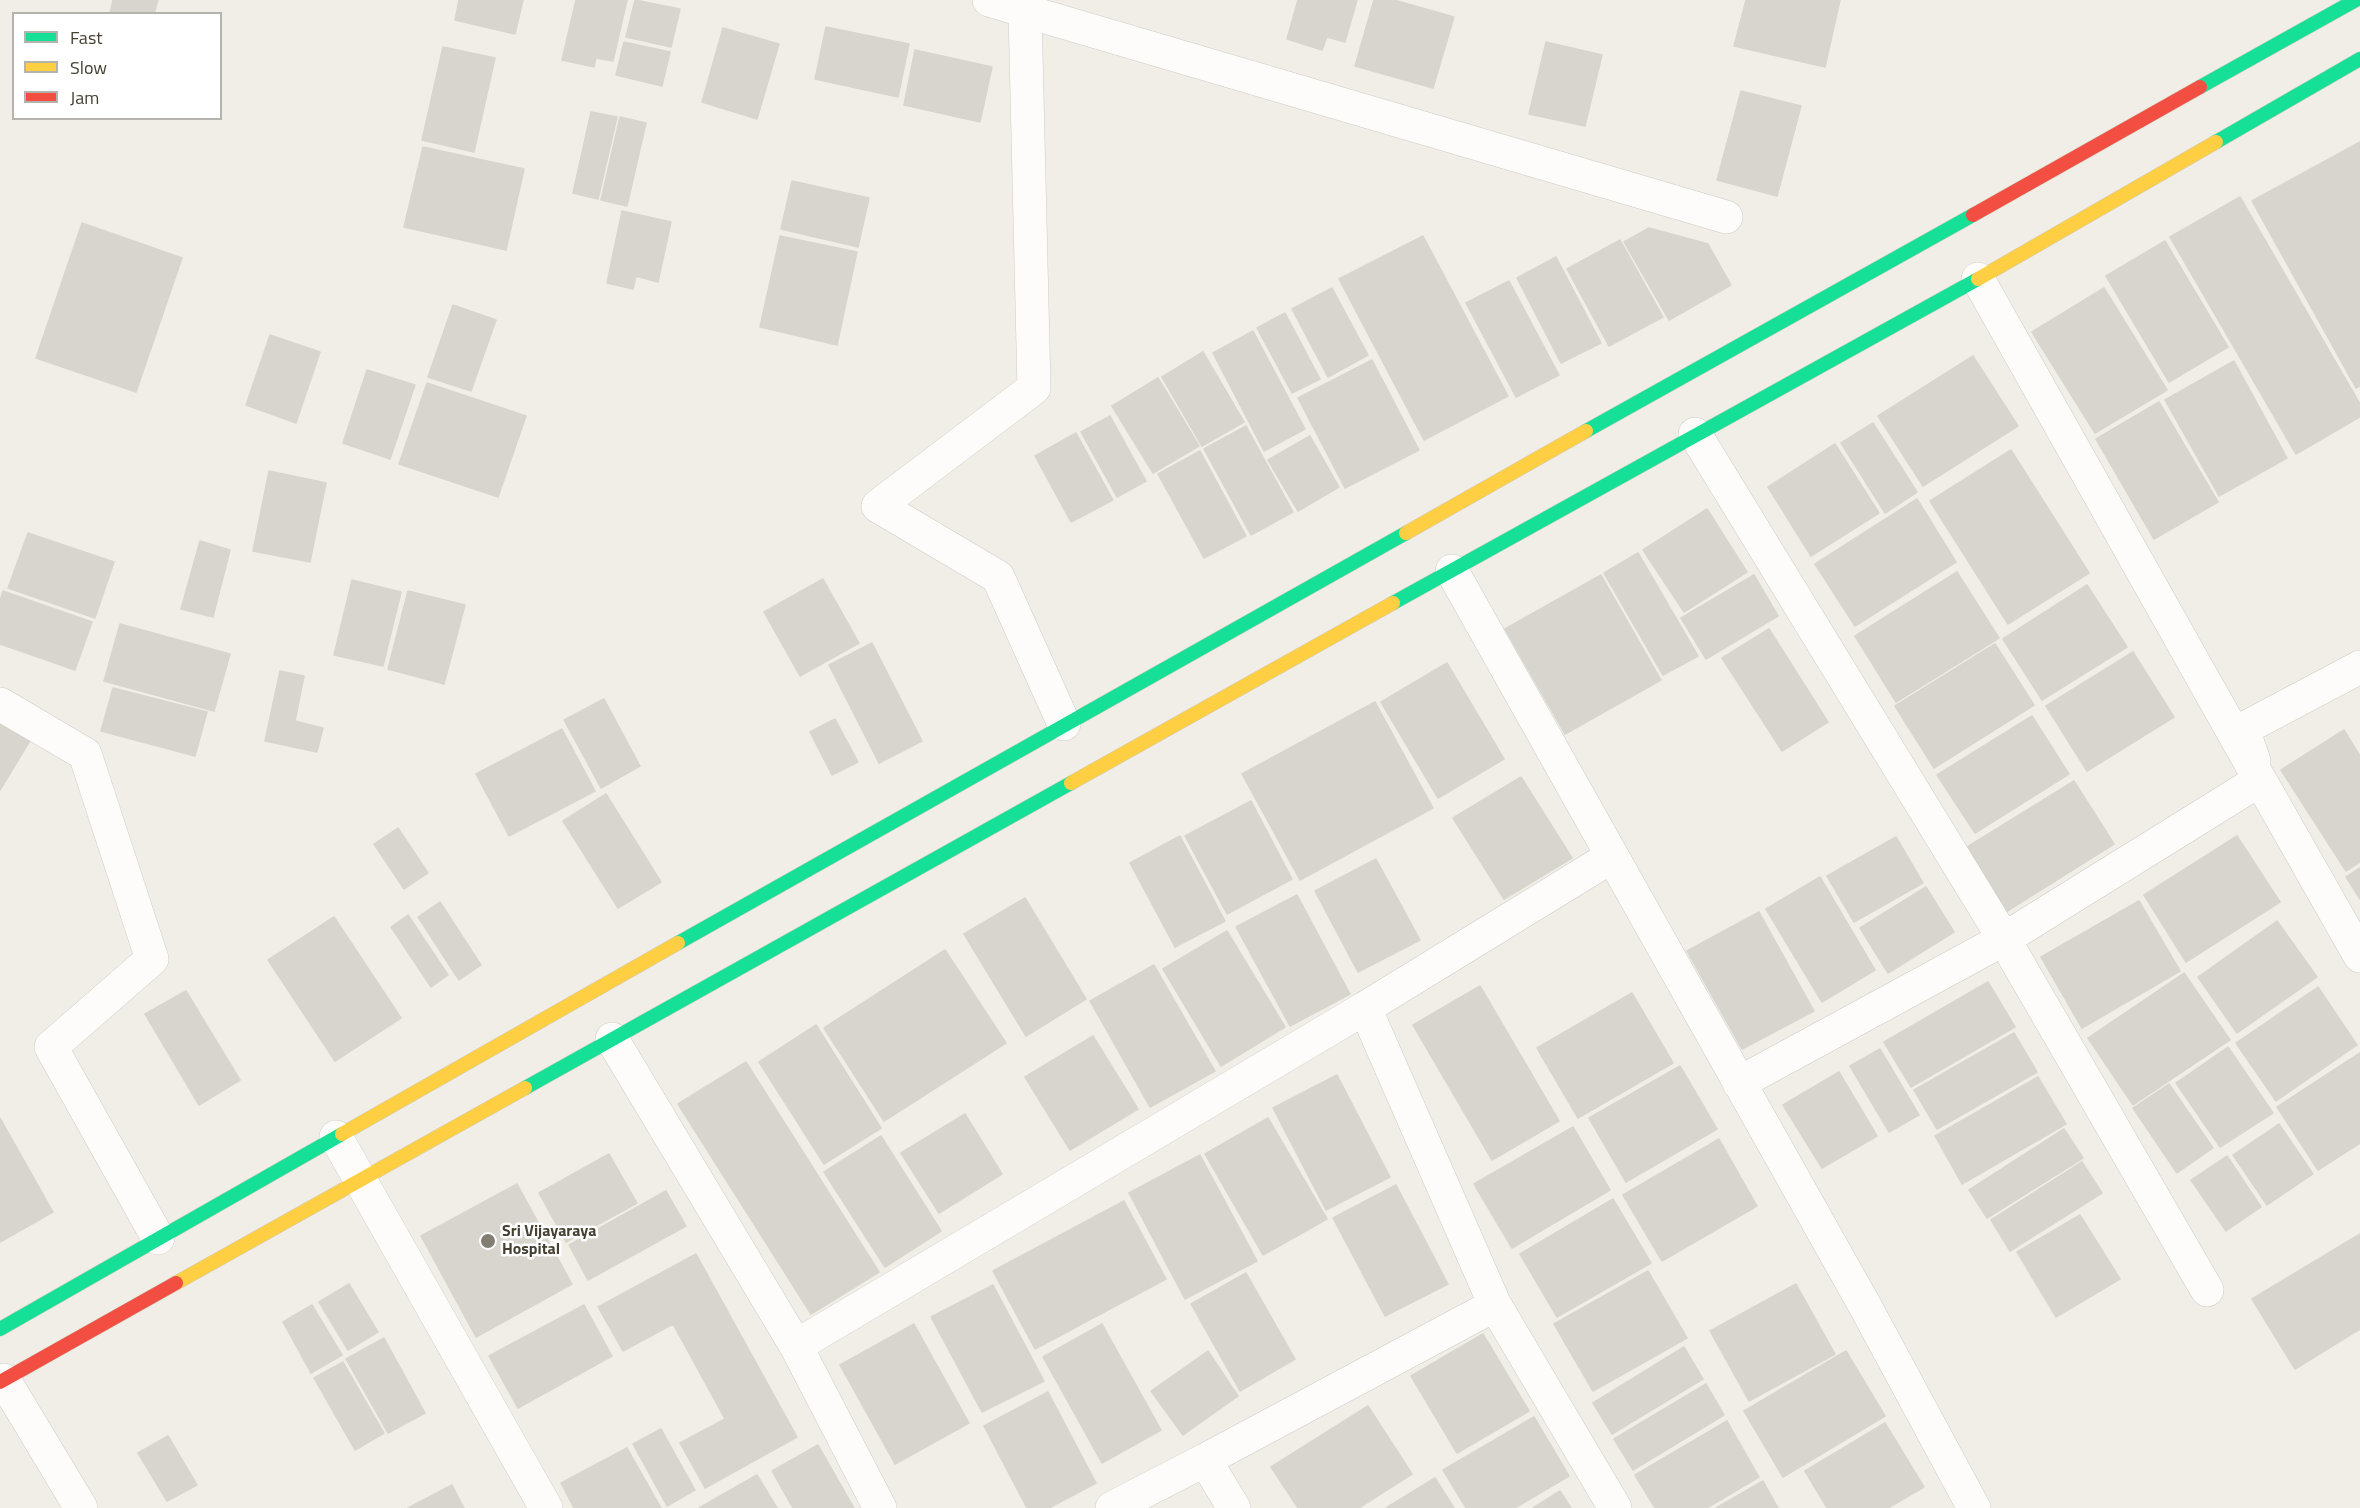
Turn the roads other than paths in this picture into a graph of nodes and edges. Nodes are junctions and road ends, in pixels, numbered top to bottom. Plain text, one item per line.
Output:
1 (989, 0) edge
2 (2356, 0) edge
3 (1027, 6) edge
4 (2360, 59) edge
5 (1726, 217) dead end
6 (1978, 279) junction
7 (1695, 434) junction
8 (1452, 570) junction
9 (2360, 667) edge
10 (0, 704) edge
11 (1064, 724) junction
12 (2260, 780) junction
13 (1611, 857) junction
14 (2004, 939) junction
15 (2360, 956) edge
16 (1365, 1008) junction
17 (612, 1039) junction
18 (1739, 1083) junction
19 (336, 1137) junction
20 (361, 1181) junction
21 (158, 1238) junction
22 (2206, 1290) dead end
23 (1495, 1305) junction
24 (0, 1329) edge
25 (796, 1346) junction
26 (2, 1381) edge
27 (1205, 1460) junction
28 (81, 1508) edge
29 (546, 1508) edge
30 (880, 1508) edge
31 (1112, 1508) edge
32 (1234, 1508) edge
33 (1615, 1508) edge
34 (1974, 1508) edge

1 - 3 street
2 - 11 street
3 - 5 street
3 - 11 street
4 - 6 street
6 - 7 street
6 - 12 street
7 - 8 street
7 - 14 street
8 - 13 street
8 - 17 street
9 - 12 street
10 - 21 street
11 - 19 street
12 - 14 street
12 - 15 street
13 - 16 street
13 - 18 street
14 - 18 street
14 - 22 street
16 - 23 street
16 - 25 street
17 - 20 street
17 - 25 street
18 - 34 street
19 - 20 street
19 - 21 street
20 - 26 street
20 - 29 street
21 - 24 street
23 - 27 street
23 - 33 street
25 - 30 street
26 - 28 street
27 - 31 street
27 - 32 street

